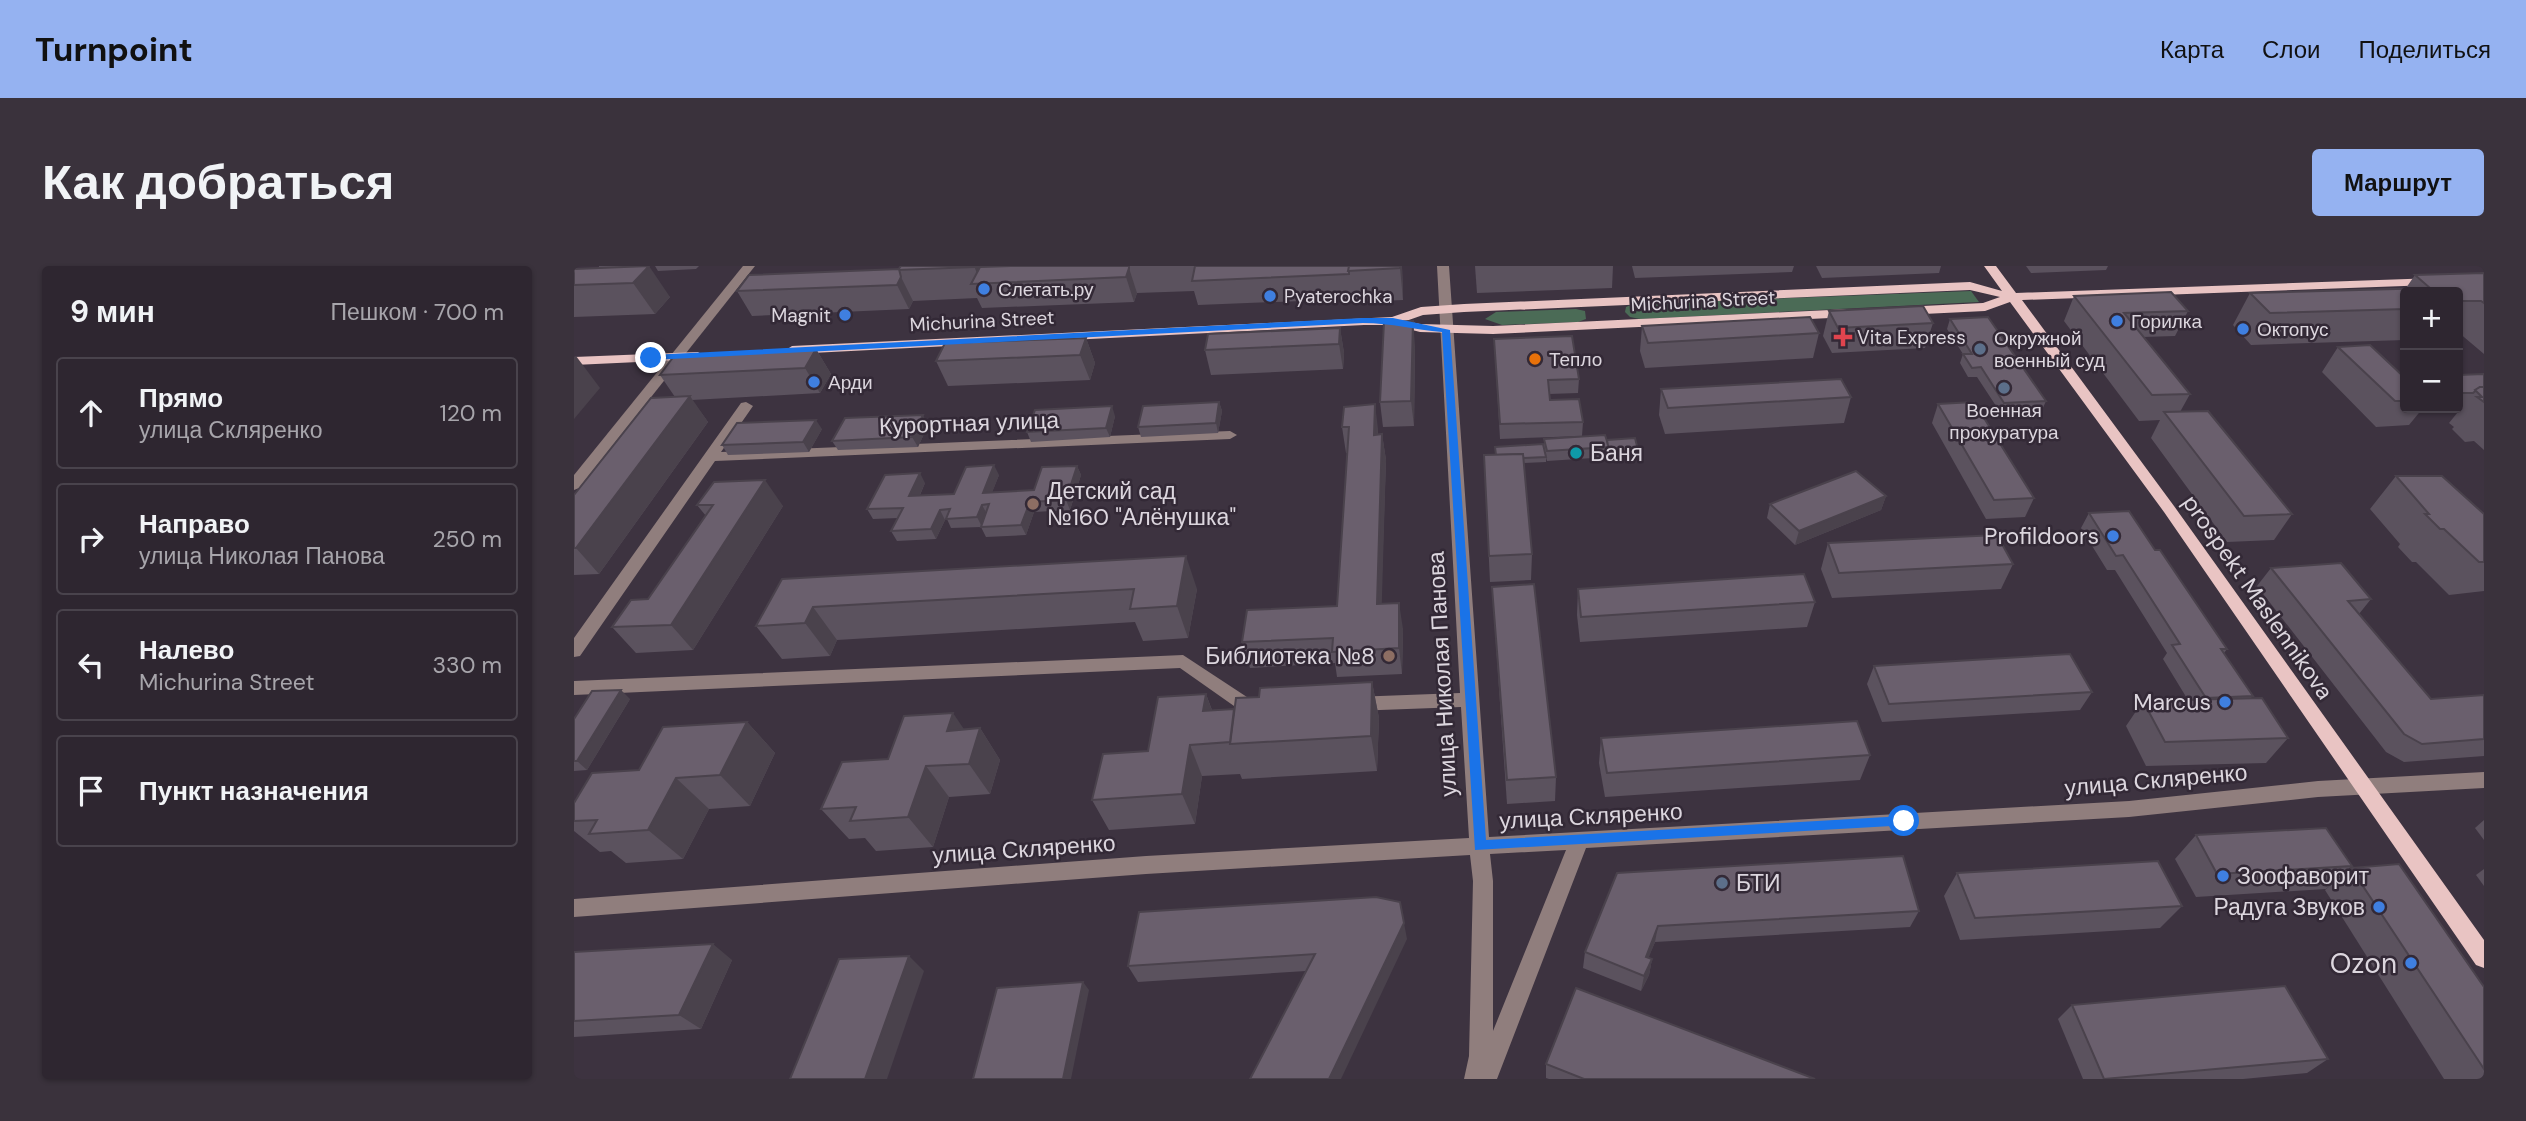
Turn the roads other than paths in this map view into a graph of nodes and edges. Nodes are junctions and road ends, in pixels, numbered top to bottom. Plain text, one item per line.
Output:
1 (749, 266) edge
2 (1443, 266) edge
3 (1990, 266) edge
4 (2447, 280) edge
5 (2013, 297) junction
6 (1444, 309) junction
7 (1891, 312) edge
8 (1863, 313) edge
9 (1393, 321) junction
10 (1446, 330) junction
11 (780, 351) edge
12 (714, 355) edge
13 (677, 357) junction
14 (574, 361) edge
15 (746, 406) dead end
16 (1230, 435) dead end
17 (710, 457) junction
18 (574, 485) edge
19 (574, 651) edge
20 (574, 688) edge
21 (1471, 700) junction
22 (1330, 705) edge
23 (1276, 707) edge
24 (2484, 780) edge
25 (2365, 786) junction
26 (1579, 842) junction
27 (1480, 846) junction
28 (574, 908) edge
29 (2484, 958) edge
30 (1476, 1079) edge
31 (1485, 1079) edge

1 - 13 street
2 - 6 street, улица Николая Панова
3 - 5 main road, prospekt Maslennikova
4 - 5 main road, Michurina Street
5 - 6 main road, Michurina Street
5 - 7 main road, Michurina Street
5 - 25 main road, prospekt Maslennikova
6 - 9 main road, Michurina Street
6 - 10 street, улица Николая Панова
8 - 10 main road, Michurina Street
9 - 10 main road, Michurina Street
9 - 11 main road, Michurina Street
10 - 21 street, улица Николая Панова
12 - 13 main road
13 - 14 main road
13 - 18 street
15 - 17 street
16 - 17 street, Курортная улица
17 - 19 street
20 - 23 street
21 - 22 street
21 - 27 street, улица Николая Панова
24 - 25 street, улица Скляренко
25 - 26 street, улица Скляренко
25 - 29 main road, prospekt Maslennikova
26 - 27 street, улица Скляренко
26 - 31 street
27 - 28 street, улица Скляренко
27 - 30 street, улица Николая Панова

